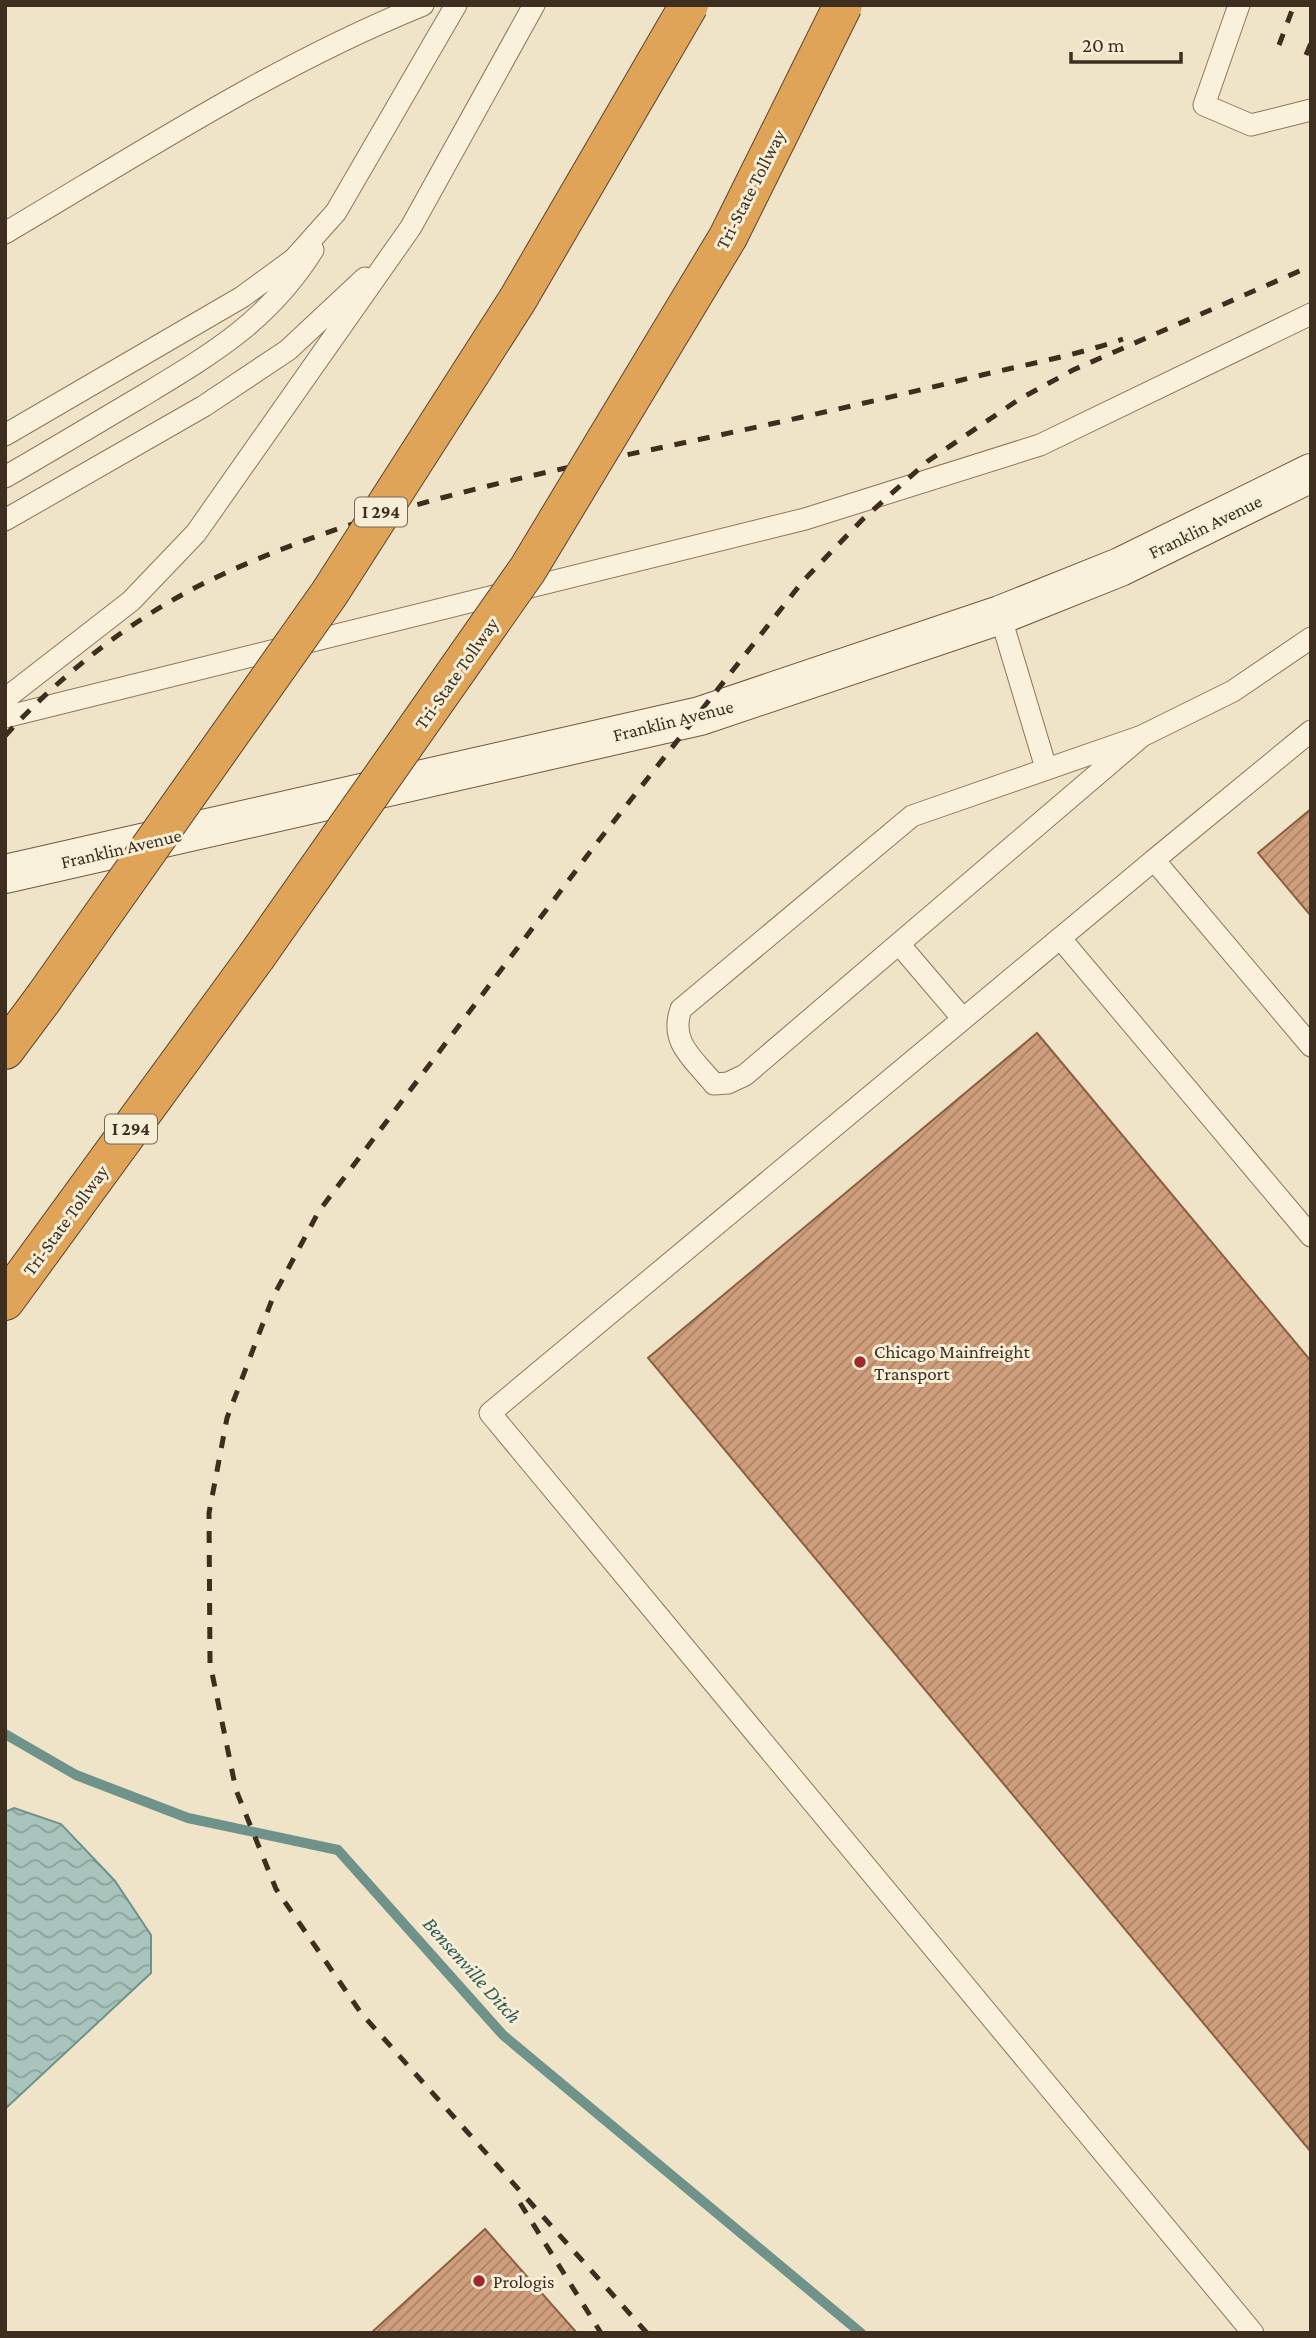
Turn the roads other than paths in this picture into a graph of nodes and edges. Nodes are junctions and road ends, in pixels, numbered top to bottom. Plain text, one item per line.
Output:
1 (423, 5) edge
2 (456, 5) edge
3 (534, 5) edge
4 (688, 5) edge
5 (843, 5) edge
6 (1239, 5) edge
7 (1311, 110) edge
8 (336, 212) junction
9 (5, 233) edge
10 (396, 250) junction
11 (1311, 314) edge
12 (5, 435) edge
13 (1311, 473) edge
14 (5, 477) edge
15 (5, 520) edge
16 (1000, 615) junction
17 (1311, 638) edge
18 (5, 699) edge
19 (5, 717) edge
20 (1311, 731) edge
21 (1142, 736) junction
22 (1046, 768) junction
23 (1154, 860) junction
24 (5, 874) edge
25 (1060, 938) junction
26 (899, 944) junction
27 (963, 1019) junction
28 (1311, 1046) edge
29 (5, 1050) edge
30 (1311, 1236) edge
31 (5, 1301) edge
32 (1253, 2333) edge

1 - 9 lane
2 - 8 lane
3 - 10 lane
4 - 29 highway, I 294, bridge
5 - 31 highway, Tri-State Tollway / I 294, bridge
6 - 7 lane
8 - 12 lane
8 - 14 lane
10 - 15 lane
10 - 18 lane
11 - 19 lane
13 - 16 main road, Franklin Avenue
16 - 22 lane
16 - 24 main road, Franklin Avenue
17 - 21 lane
20 - 23 lane
21 - 22 lane
21 - 26 lane
22 - 26 lane
23 - 25 lane
23 - 28 lane
25 - 27 lane
25 - 30 lane
26 - 27 lane
27 - 32 lane

